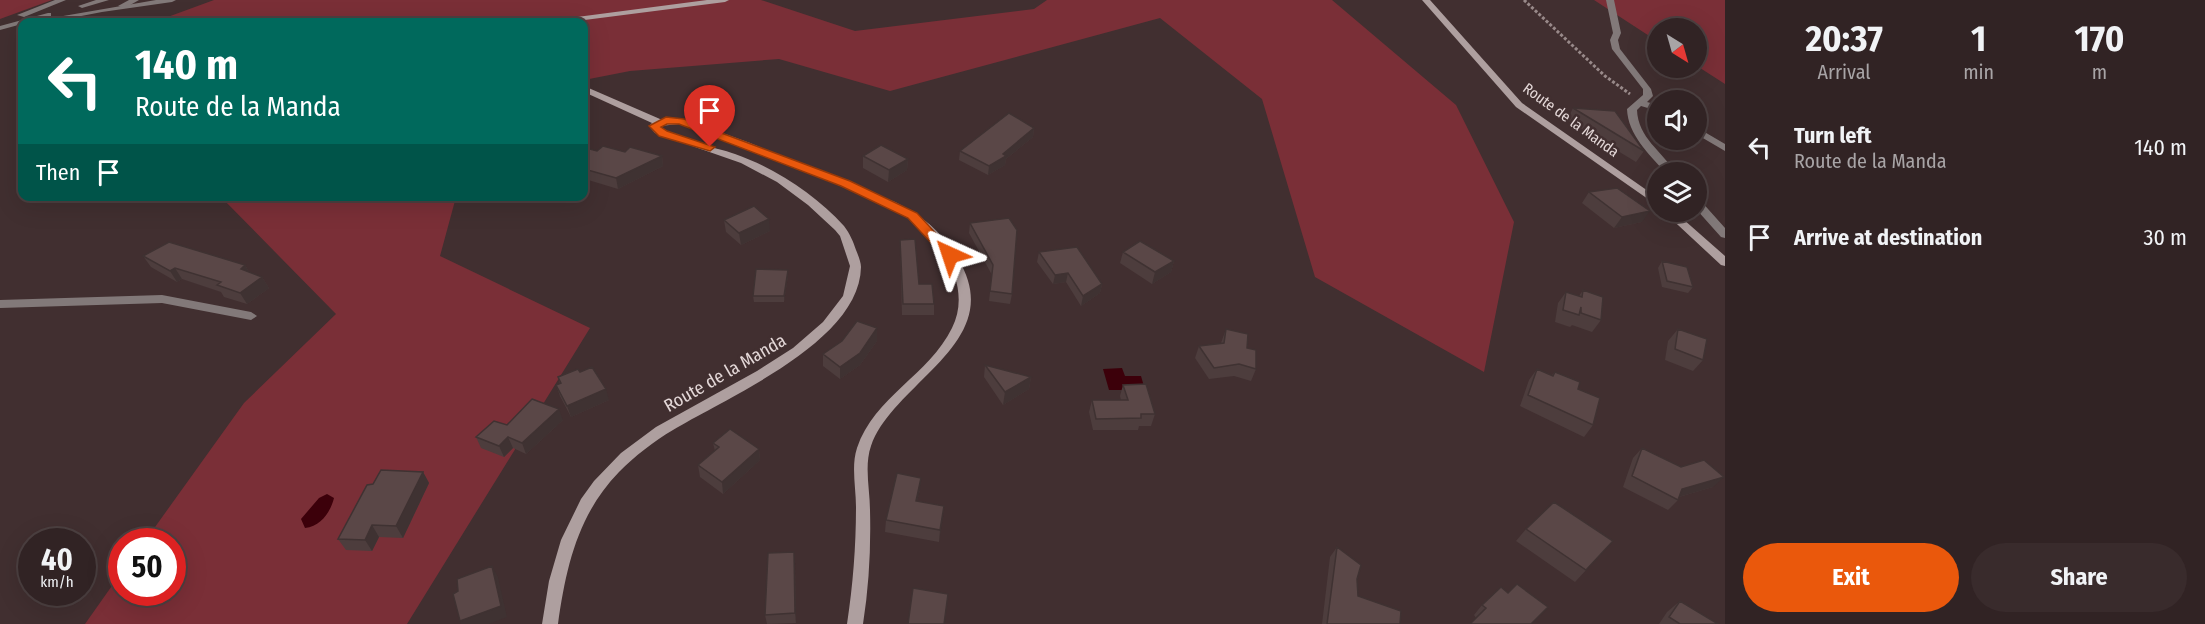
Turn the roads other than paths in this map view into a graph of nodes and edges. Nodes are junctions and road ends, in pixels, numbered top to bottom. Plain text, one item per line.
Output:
1 (62, 0) edge
2 (105, 0) edge
3 (135, 0) edge
4 (172, 0) edge
5 (725, 0) edge
6 (1426, 0) edge
7 (1610, 0) edge
8 (122, 6) junction
9 (42, 18) edge
10 (60, 18) edge
11 (585, 18) edge
12 (0, 23) edge
13 (18, 25) edge
14 (18, 28) edge
15 (0, 30) edge
16 (588, 91) edge
17 (1642, 102) junction
18 (1647, 104) edge
19 (658, 122) junction
20 (1707, 137) edge
21 (1725, 148) edge
22 (1662, 162) edge
23 (1647, 195) edge
24 (1707, 215) edge
25 (1680, 222) edge
26 (1725, 235) edge
27 (1725, 262) edge
28 (0, 304) edge
29 (250, 316) dead end
30 (550, 624) edge
31 (855, 624) edge

1 - 12 street
2 - 9 street
3 - 8 street
4 - 8 street
5 - 11 main road
6 - 23 main road, Route de la Manda
7 - 17 street
8 - 10 street
13 - 15 street
14 - 15 street
16 - 19 main road
17 - 18 street
17 - 22 street
19 - 30 main road, Route de la Manda
19 - 31 main road
20 - 21 street
24 - 26 street
25 - 27 main road
28 - 29 street

